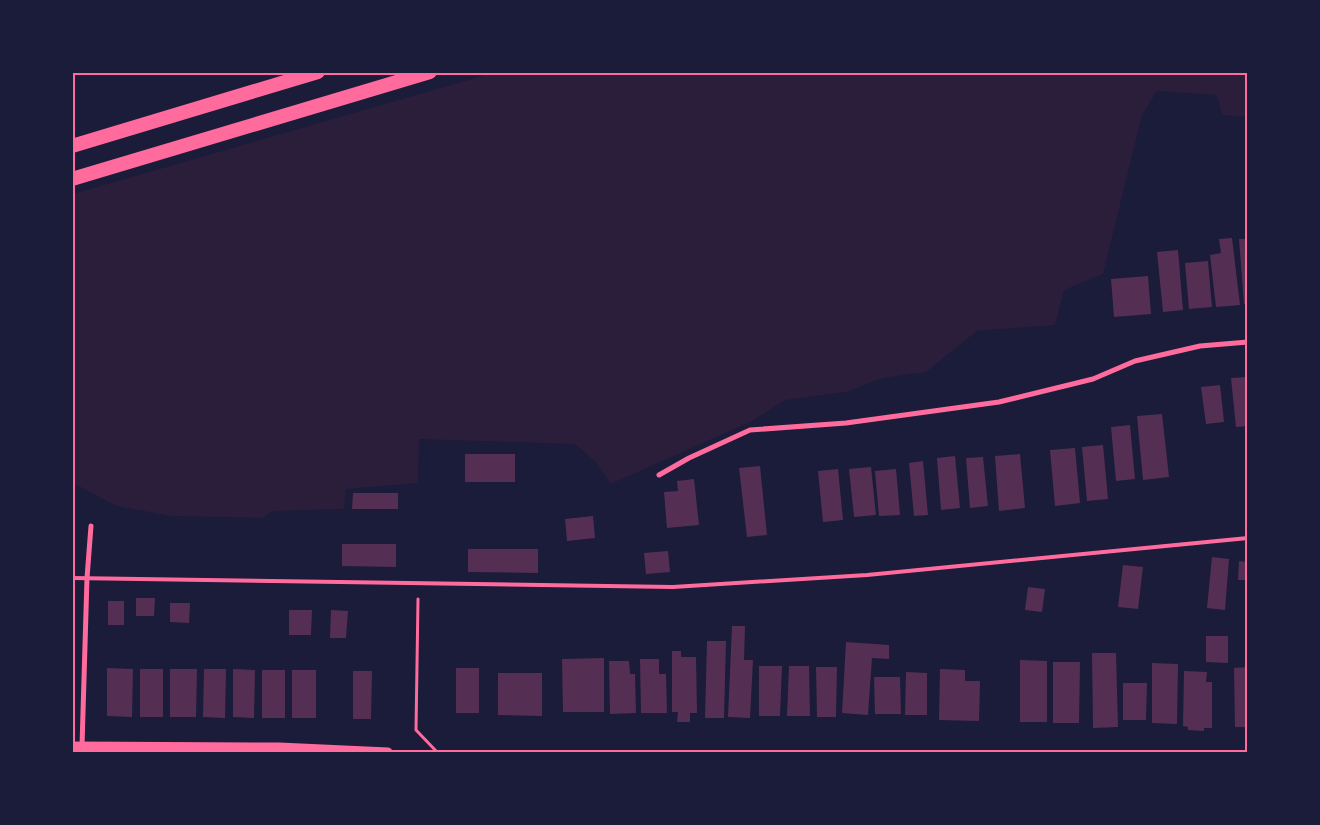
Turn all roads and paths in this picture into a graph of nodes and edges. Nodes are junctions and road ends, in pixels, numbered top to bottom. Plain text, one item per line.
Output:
1 (318, 72) edge
2 (430, 72) edge
3 (72, 146) edge
4 (72, 179) edge
5 (1248, 342) edge
6 (659, 475) dead end
7 (91, 526) dead end
8 (1248, 538) edge
9 (72, 578) edge
10 (87, 578) junction
11 (419, 584) junction
12 (77, 746) edge
13 (280, 750) edge
14 (388, 752) edge
15 (437, 752) edge

1 - 3 highway
2 - 4 highway
5 - 6 street
7 - 10 street
8 - 11 lane
9 - 10 lane
10 - 11 lane
10 - 12 street
11 - 15 path
12 - 13 street
13 - 14 street

